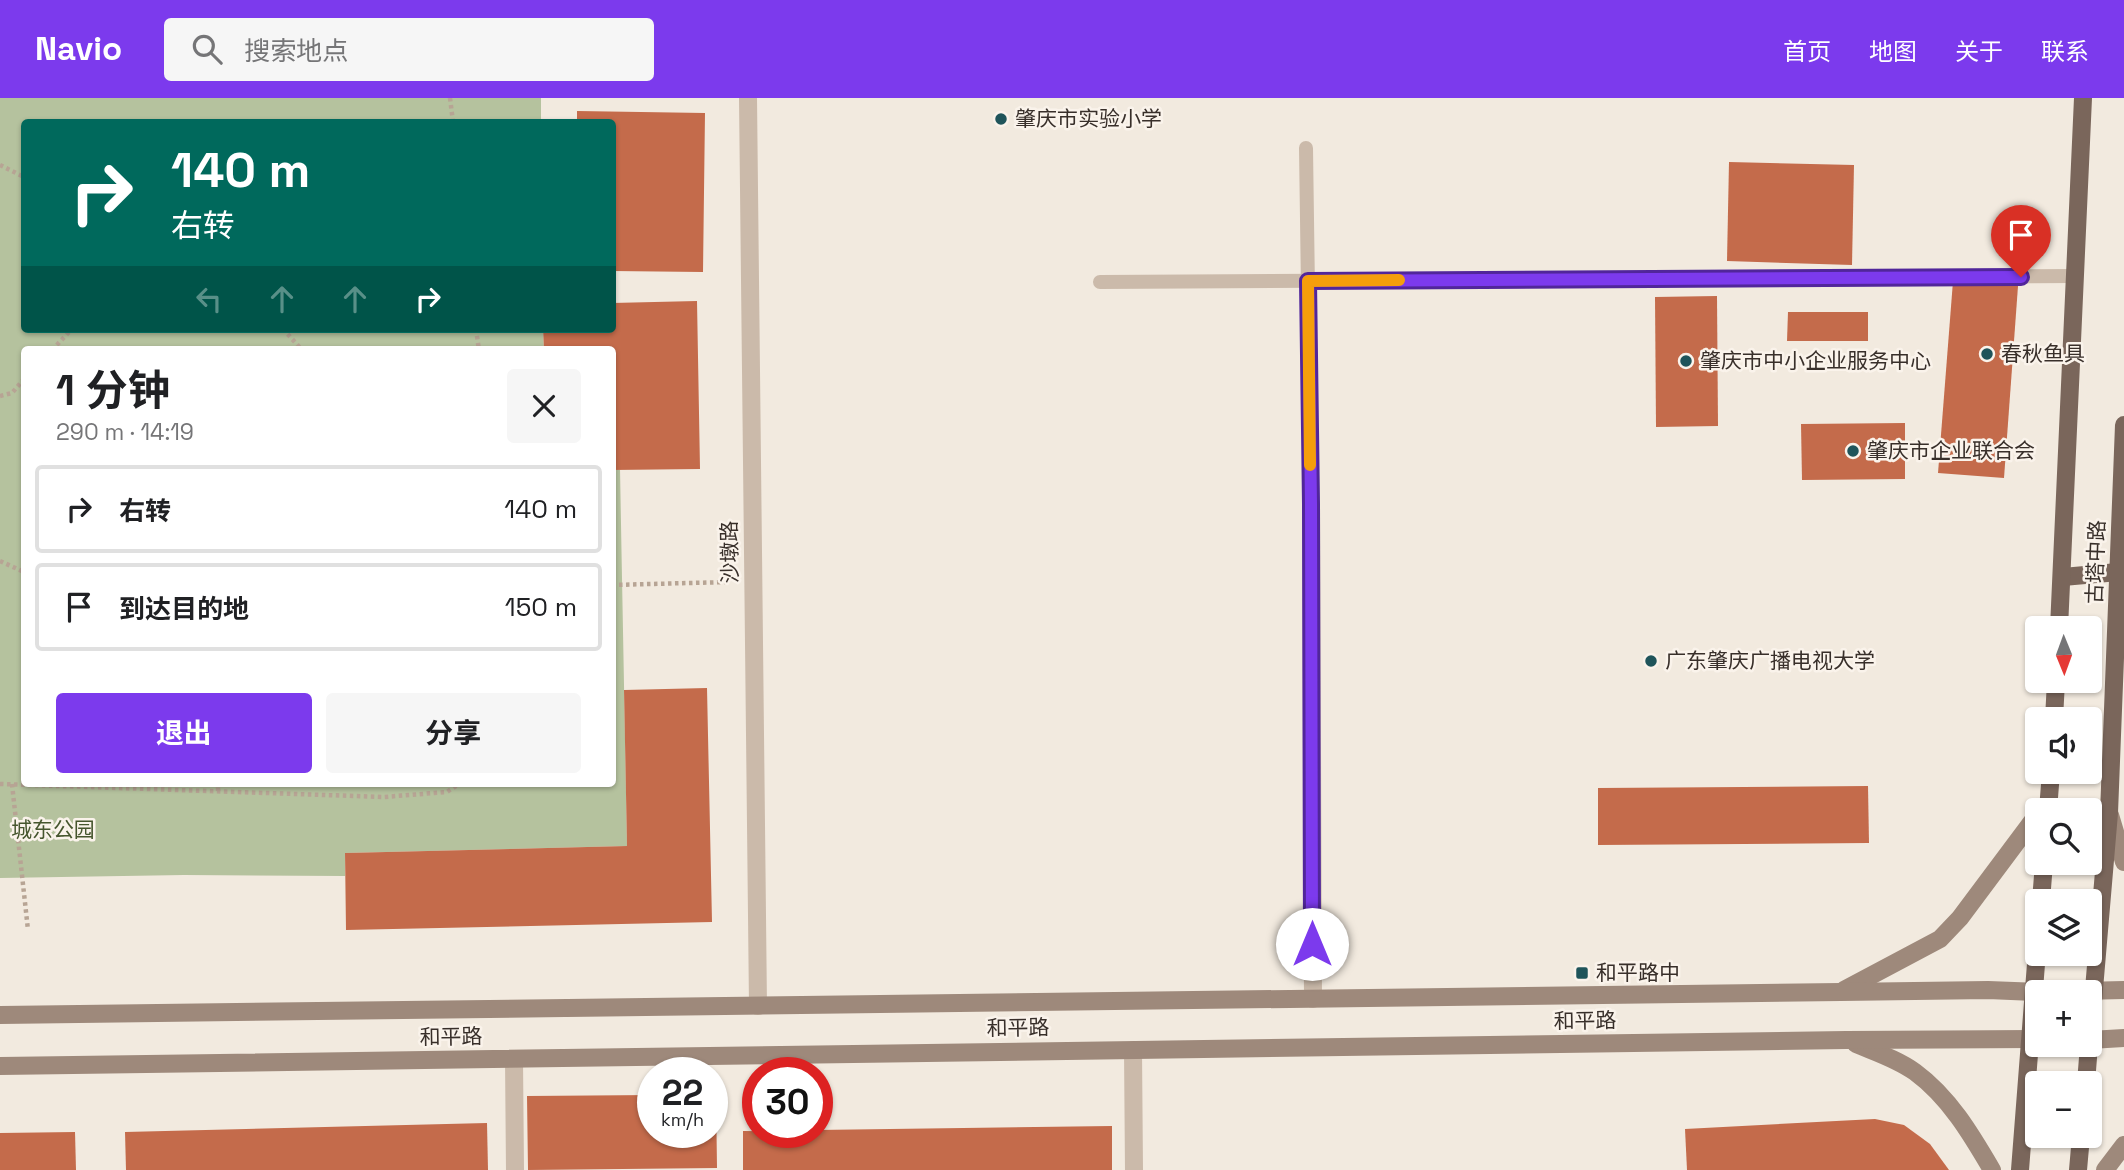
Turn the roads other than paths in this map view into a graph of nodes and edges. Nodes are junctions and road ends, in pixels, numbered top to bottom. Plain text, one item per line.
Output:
1 (748, 98) edge
2 (2083, 98) edge
3 (1306, 148) dead end
4 (2075, 276) junction
5 (1308, 281) junction
6 (1100, 282) dead end
7 (2124, 425) edge
8 (2124, 432) edge
9 (1311, 504) joint
10 (2118, 572) junction
11 (2063, 577) junction
12 (2060, 616) edge
13 (2109, 813) junction
14 (2025, 831) edge
15 (2124, 862) edge
16 (2095, 980) edge
17 (2102, 990) edge
18 (2124, 990) edge
19 (1841, 992) junction
20 (2025, 992) edge
21 (1312, 999) junction
22 (758, 1006) junction
23 (0, 1015) edge
24 (2124, 1038) edge
25 (2025, 1039) edge
26 (2102, 1039) edge
27 (1846, 1040) junction
28 (1133, 1049) junction
29 (2032, 1057) edge
30 (514, 1059) junction
31 (0, 1066) edge
32 (2124, 1145) edge
33 (2080, 1148) edge
34 (515, 1170) edge
35 (1134, 1170) edge
36 (1992, 1170) edge
37 (2020, 1170) edge
38 (2078, 1170) edge
39 (2105, 1170) edge

1 - 22 street, 沙墩路
2 - 4 main road, 古塔中路
3 - 5 lane
4 - 5 lane
4 - 11 main road, 古塔中路
5 - 6 lane
5 - 9 lane
7 - 8 main road, 古塔中路
8 - 10 main road, 古塔中路
9 - 21 street
10 - 11 main road
10 - 13 main road, 古塔中路
11 - 12 main road, 古塔中路
13 - 15 main road
13 - 16 main road, 古塔中路
14 - 19 main road
17 - 18 main road, 和平路
19 - 20 main road, 和平路
19 - 21 main road, 和平路
21 - 22 main road, 和平路
22 - 23 main road, 和平路
24 - 26 main road
25 - 27 main road, 和平路
27 - 28 main road, 和平路
27 - 36 main road
28 - 30 main road, 和平路
28 - 35 street
29 - 37 main road
30 - 31 main road, 和平路
30 - 34 street
32 - 39 main road
33 - 38 main road

